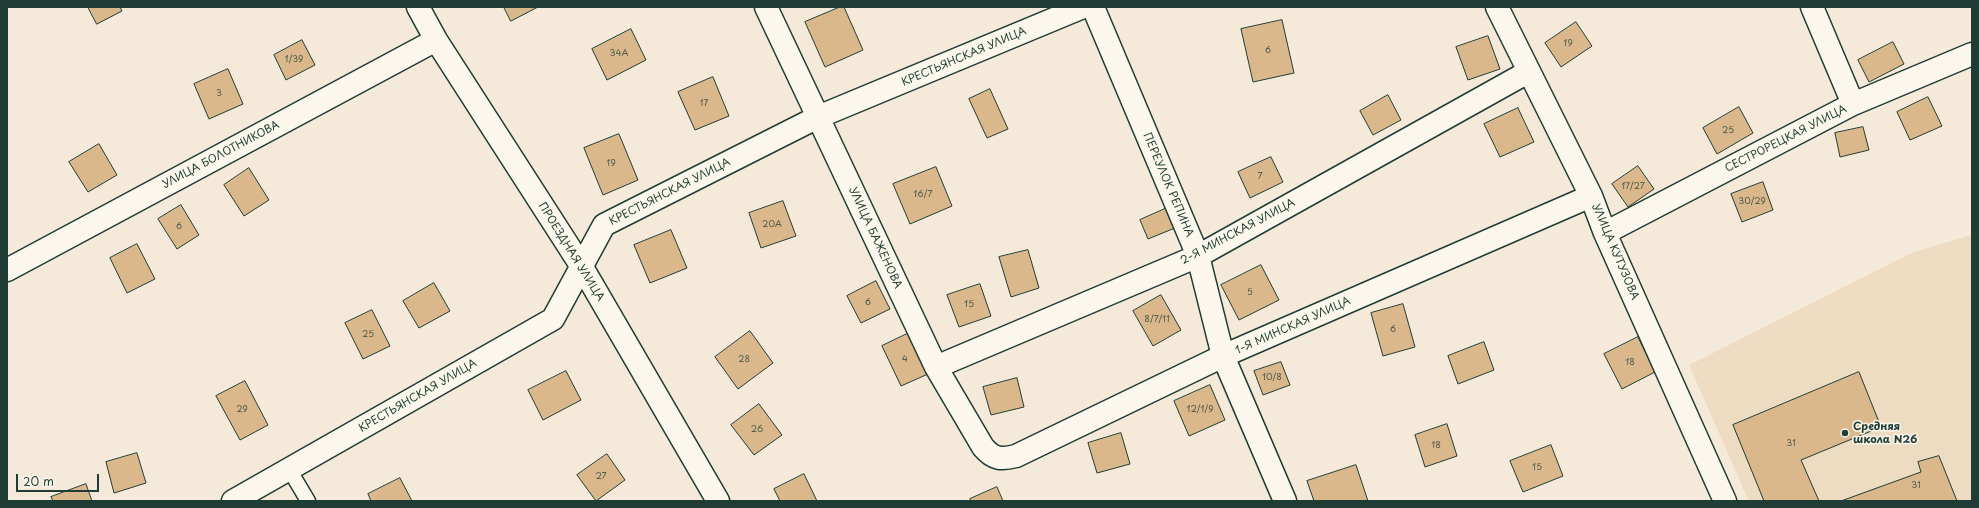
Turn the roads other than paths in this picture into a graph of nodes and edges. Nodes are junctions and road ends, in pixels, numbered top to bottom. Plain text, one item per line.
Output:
1 (418, 7) edge
2 (766, 7) edge
3 (1083, 7) edge
4 (1093, 7) edge
5 (1497, 7) edge
6 (1812, 7) edge
7 (436, 40) junction
8 (1972, 54) edge
9 (1528, 72) junction
10 (1853, 104) junction
11 (818, 117) junction
12 (1591, 196) junction
13 (1605, 233) junction
14 (1198, 256) junction
15 (582, 267) junction
16 (7, 270) edge
17 (1223, 356) junction
18 (936, 367) junction
19 (998, 459) joint
20 (289, 470) junction
21 (233, 501) edge
22 (308, 501) edge
23 (718, 501) edge
24 (1286, 501) edge
25 (1725, 501) edge

1 - 7 street, ПРОЕЗДНАЯ УЛИЦА
2 - 11 street, УЛИЦА БАЖЕНОВА
3 - 11 street, КРЕСТЬЯНСКАЯ УЛИЦА
4 - 14 street, ПЕРЕУЛОК РЕПИНА
5 - 9 street, УЛИЦА КУТУЗОВА
6 - 10 street
7 - 15 street, ПРОЕЗДНАЯ УЛИЦА
7 - 16 street, УЛИЦА БОЛОТНИКОВА
8 - 10 street, СЕСТРОРЕЦКАЯ УЛИЦА
9 - 12 street, УЛИЦА КУТУЗОВА
9 - 14 street, 2-Я МИНСКАЯ УЛИЦА
10 - 13 street, СЕСТРОРЕЦКАЯ УЛИЦА
11 - 15 street, КРЕСТЬЯНСКАЯ УЛИЦА
11 - 18 street, УЛИЦА БАЖЕНОВА
12 - 13 street, УЛИЦА КУТУЗОВА
12 - 17 street, 1-Я МИНСКАЯ УЛИЦА
13 - 25 street, УЛИЦА КУТУЗОВА
14 - 17 street, ПЕРЕУЛОК РЕПИНА
14 - 18 street, 2-Я МИНСКАЯ УЛИЦА
15 - 20 street, КРЕСТЬЯНСКАЯ УЛИЦА
15 - 23 street, ПРОЕЗДНАЯ УЛИЦА
17 - 19 street, 1-Я МИНСКАЯ УЛИЦА
17 - 24 street, ПЕРЕУЛОК РЕПИНА
18 - 19 street, УЛИЦА БАЖЕНОВА
20 - 21 street, КРЕСТЬЯНСКАЯ УЛИЦА
20 - 22 lane

